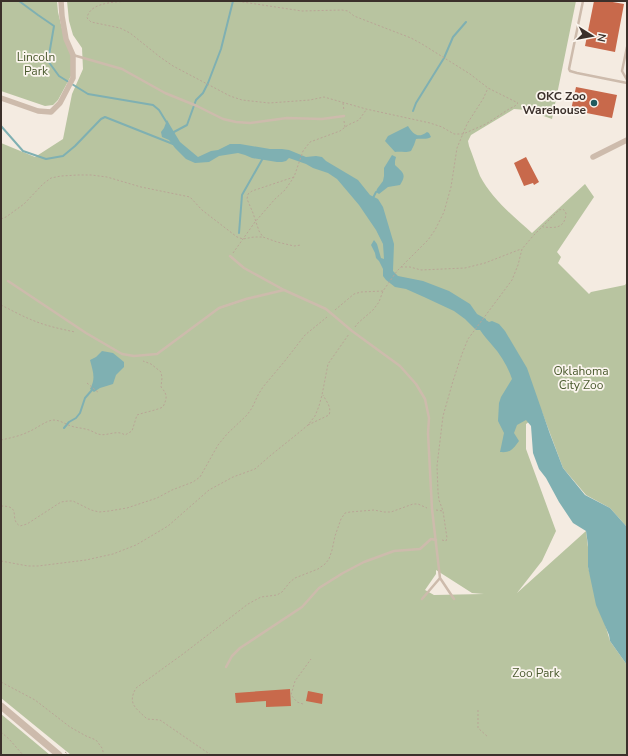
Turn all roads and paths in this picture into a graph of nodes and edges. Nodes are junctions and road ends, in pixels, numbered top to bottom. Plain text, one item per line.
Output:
1 (61, 1) edge
2 (137, 1) edge
3 (236, 1) edge
4 (583, 1) edge
5 (627, 47) edge
6 (73, 55) junction
7 (627, 80) edge
8 (627, 83) edge
9 (488, 88) junction
10 (1, 98) edge
11 (366, 109) junction
12 (344, 116) dead end
13 (463, 134) junction
14 (627, 140) edge
15 (593, 157) dead end
16 (294, 177) junction
17 (1, 219) edge
18 (255, 222) junction
19 (543, 227) junction
20 (263, 237) junction
21 (243, 240) junction
22 (301, 245) dead end
23 (522, 249) junction
24 (230, 256) joint
25 (401, 267) junction
26 (8, 281) dead end
27 (284, 290) junction
28 (383, 291) junction
29 (1, 305) edge
30 (332, 313) junction
31 (352, 331) junction
32 (86, 333) junction
33 (134, 356) junction
34 (87, 383) dead end
35 (99, 393) dead end
36 (322, 395) junction
37 (308, 425) junction
38 (1, 440) edge
39 (1, 506) edge
40 (432, 509) junction
41 (444, 511) junction
42 (436, 540) junction
43 (1, 561) edge
44 (440, 578) junction
45 (454, 598) dead end
46 (422, 599) dead end
47 (311, 659) dead end
48 (226, 667) dead end
49 (1, 682) edge
50 (302, 704) dead end
51 (1, 706) edge
52 (478, 710) dead end
53 (1, 732) edge
54 (488, 737) dead end
55 (23, 755) edge
56 (60, 755) edge
57 (104, 755) edge
58 (211, 755) edge

1 - 6 street
2 - 11 path
3 - 9 path
4 - 8 lane
5 - 7 lane
6 - 10 street
6 - 12 lane
9 - 13 path
9 - 13 path
11 - 13 path
11 - 16 path
13 - 25 path
14 - 15 street
16 - 18 path
16 - 18 path
17 - 21 path
18 - 20 path
18 - 21 path
19 - 19 path
19 - 23 path
20 - 21 path
20 - 22 path
21 - 24 path
23 - 25 path
23 - 41 path
24 - 27 lane
25 - 28 path
26 - 32 lane
27 - 30 lane
27 - 33 lane
28 - 30 path
28 - 31 path
29 - 32 path
30 - 31 lane
30 - 39 path
31 - 36 path
31 - 40 lane
32 - 33 lane
33 - 38 path
34 - 35 path
36 - 37 path
36 - 37 path
37 - 43 path
40 - 41 path
40 - 42 lane
40 - 58 path
41 - 42 path
42 - 44 lane
42 - 48 lane
44 - 45 lane
44 - 46 lane
47 - 50 path
49 - 57 path
51 - 56 street
52 - 54 path
53 - 55 path

